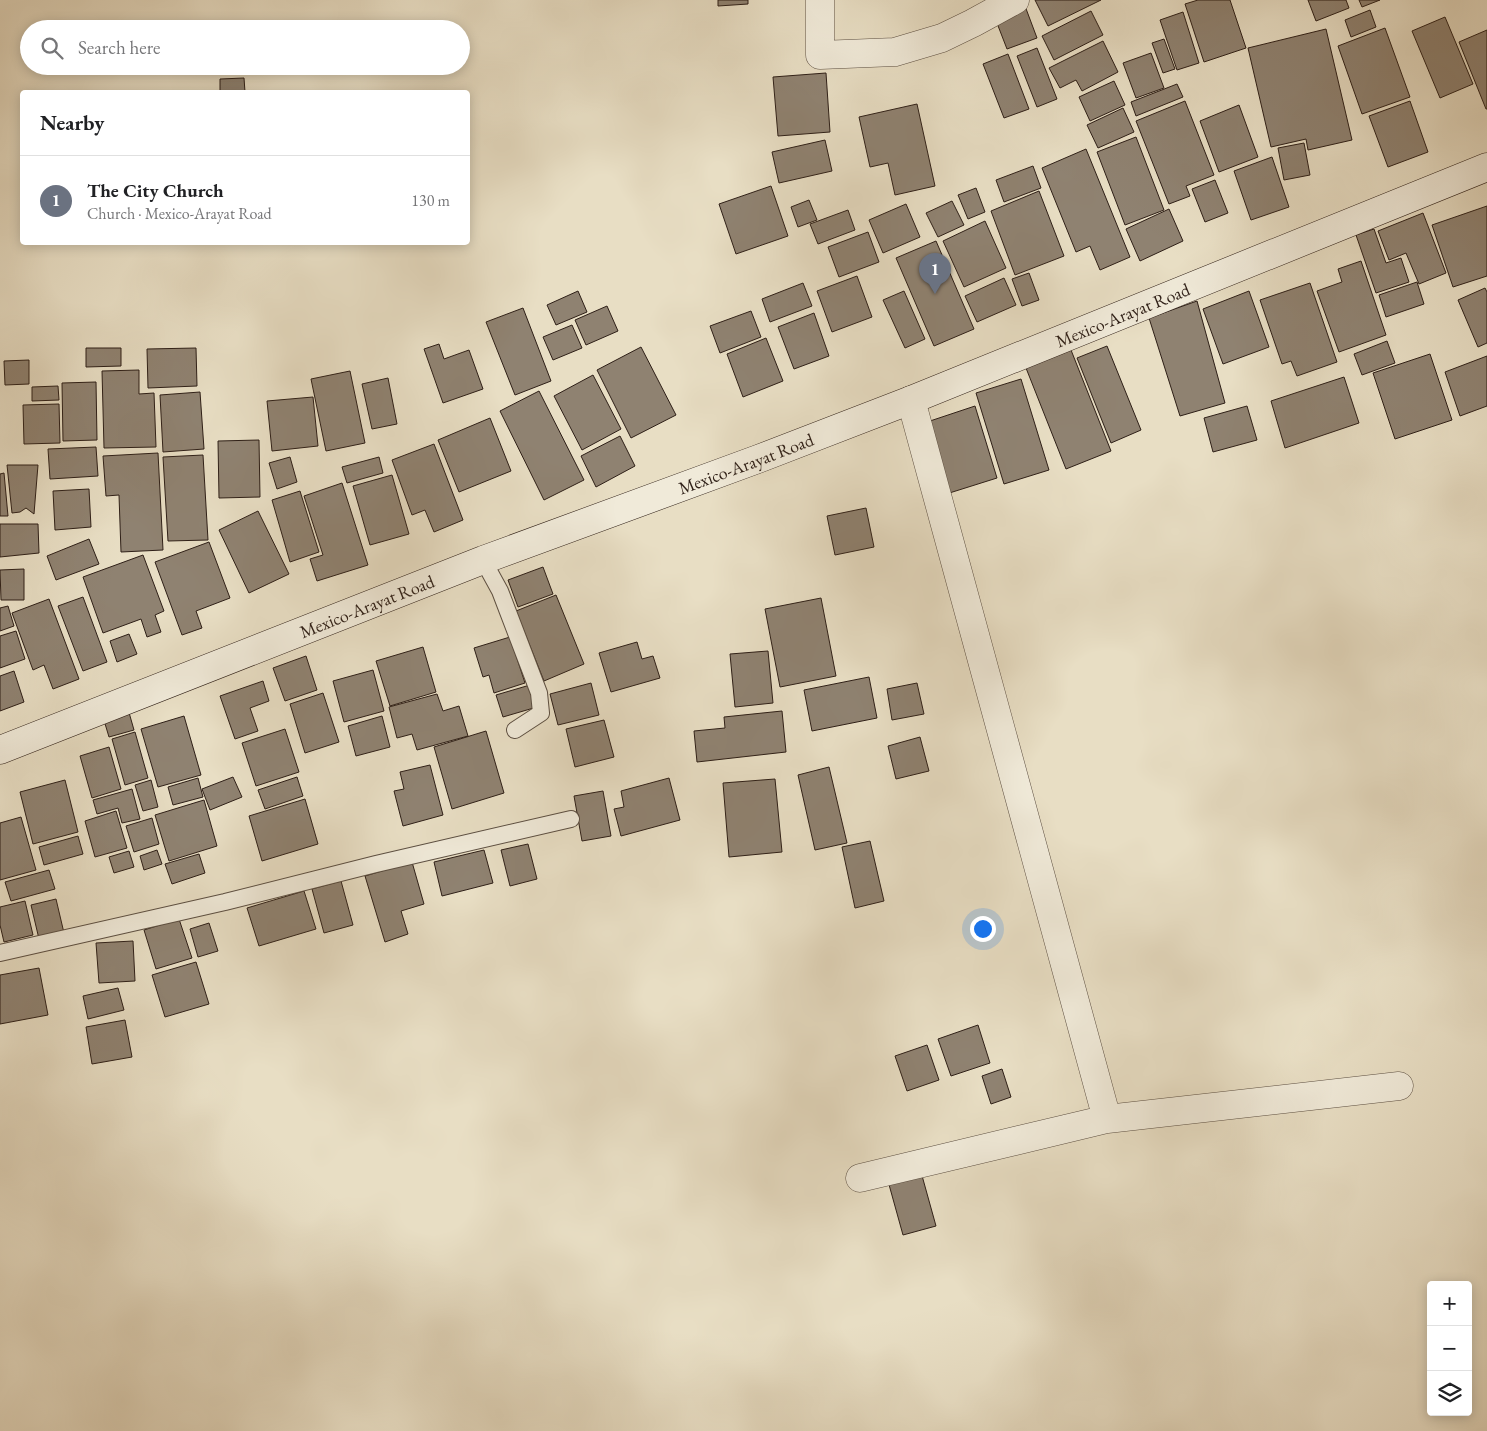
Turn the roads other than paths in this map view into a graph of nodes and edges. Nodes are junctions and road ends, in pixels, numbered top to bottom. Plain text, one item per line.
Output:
1 (820, 0) edge
2 (1015, 0) edge
3 (1487, 167) edge
4 (911, 400) junction
5 (483, 560) junction
6 (515, 730) dead end
7 (0, 750) edge
8 (571, 819) dead end
9 (0, 954) edge
10 (1399, 1086) dead end
11 (1107, 1118) junction
12 (860, 1178) dead end

1 - 2 main road
3 - 4 main road, Mexico-Arayat Road
4 - 5 main road, Mexico-Arayat Road
4 - 11 main road
5 - 6 lane
5 - 7 main road, Mexico-Arayat Road
8 - 9 lane
10 - 11 main road
11 - 12 main road

